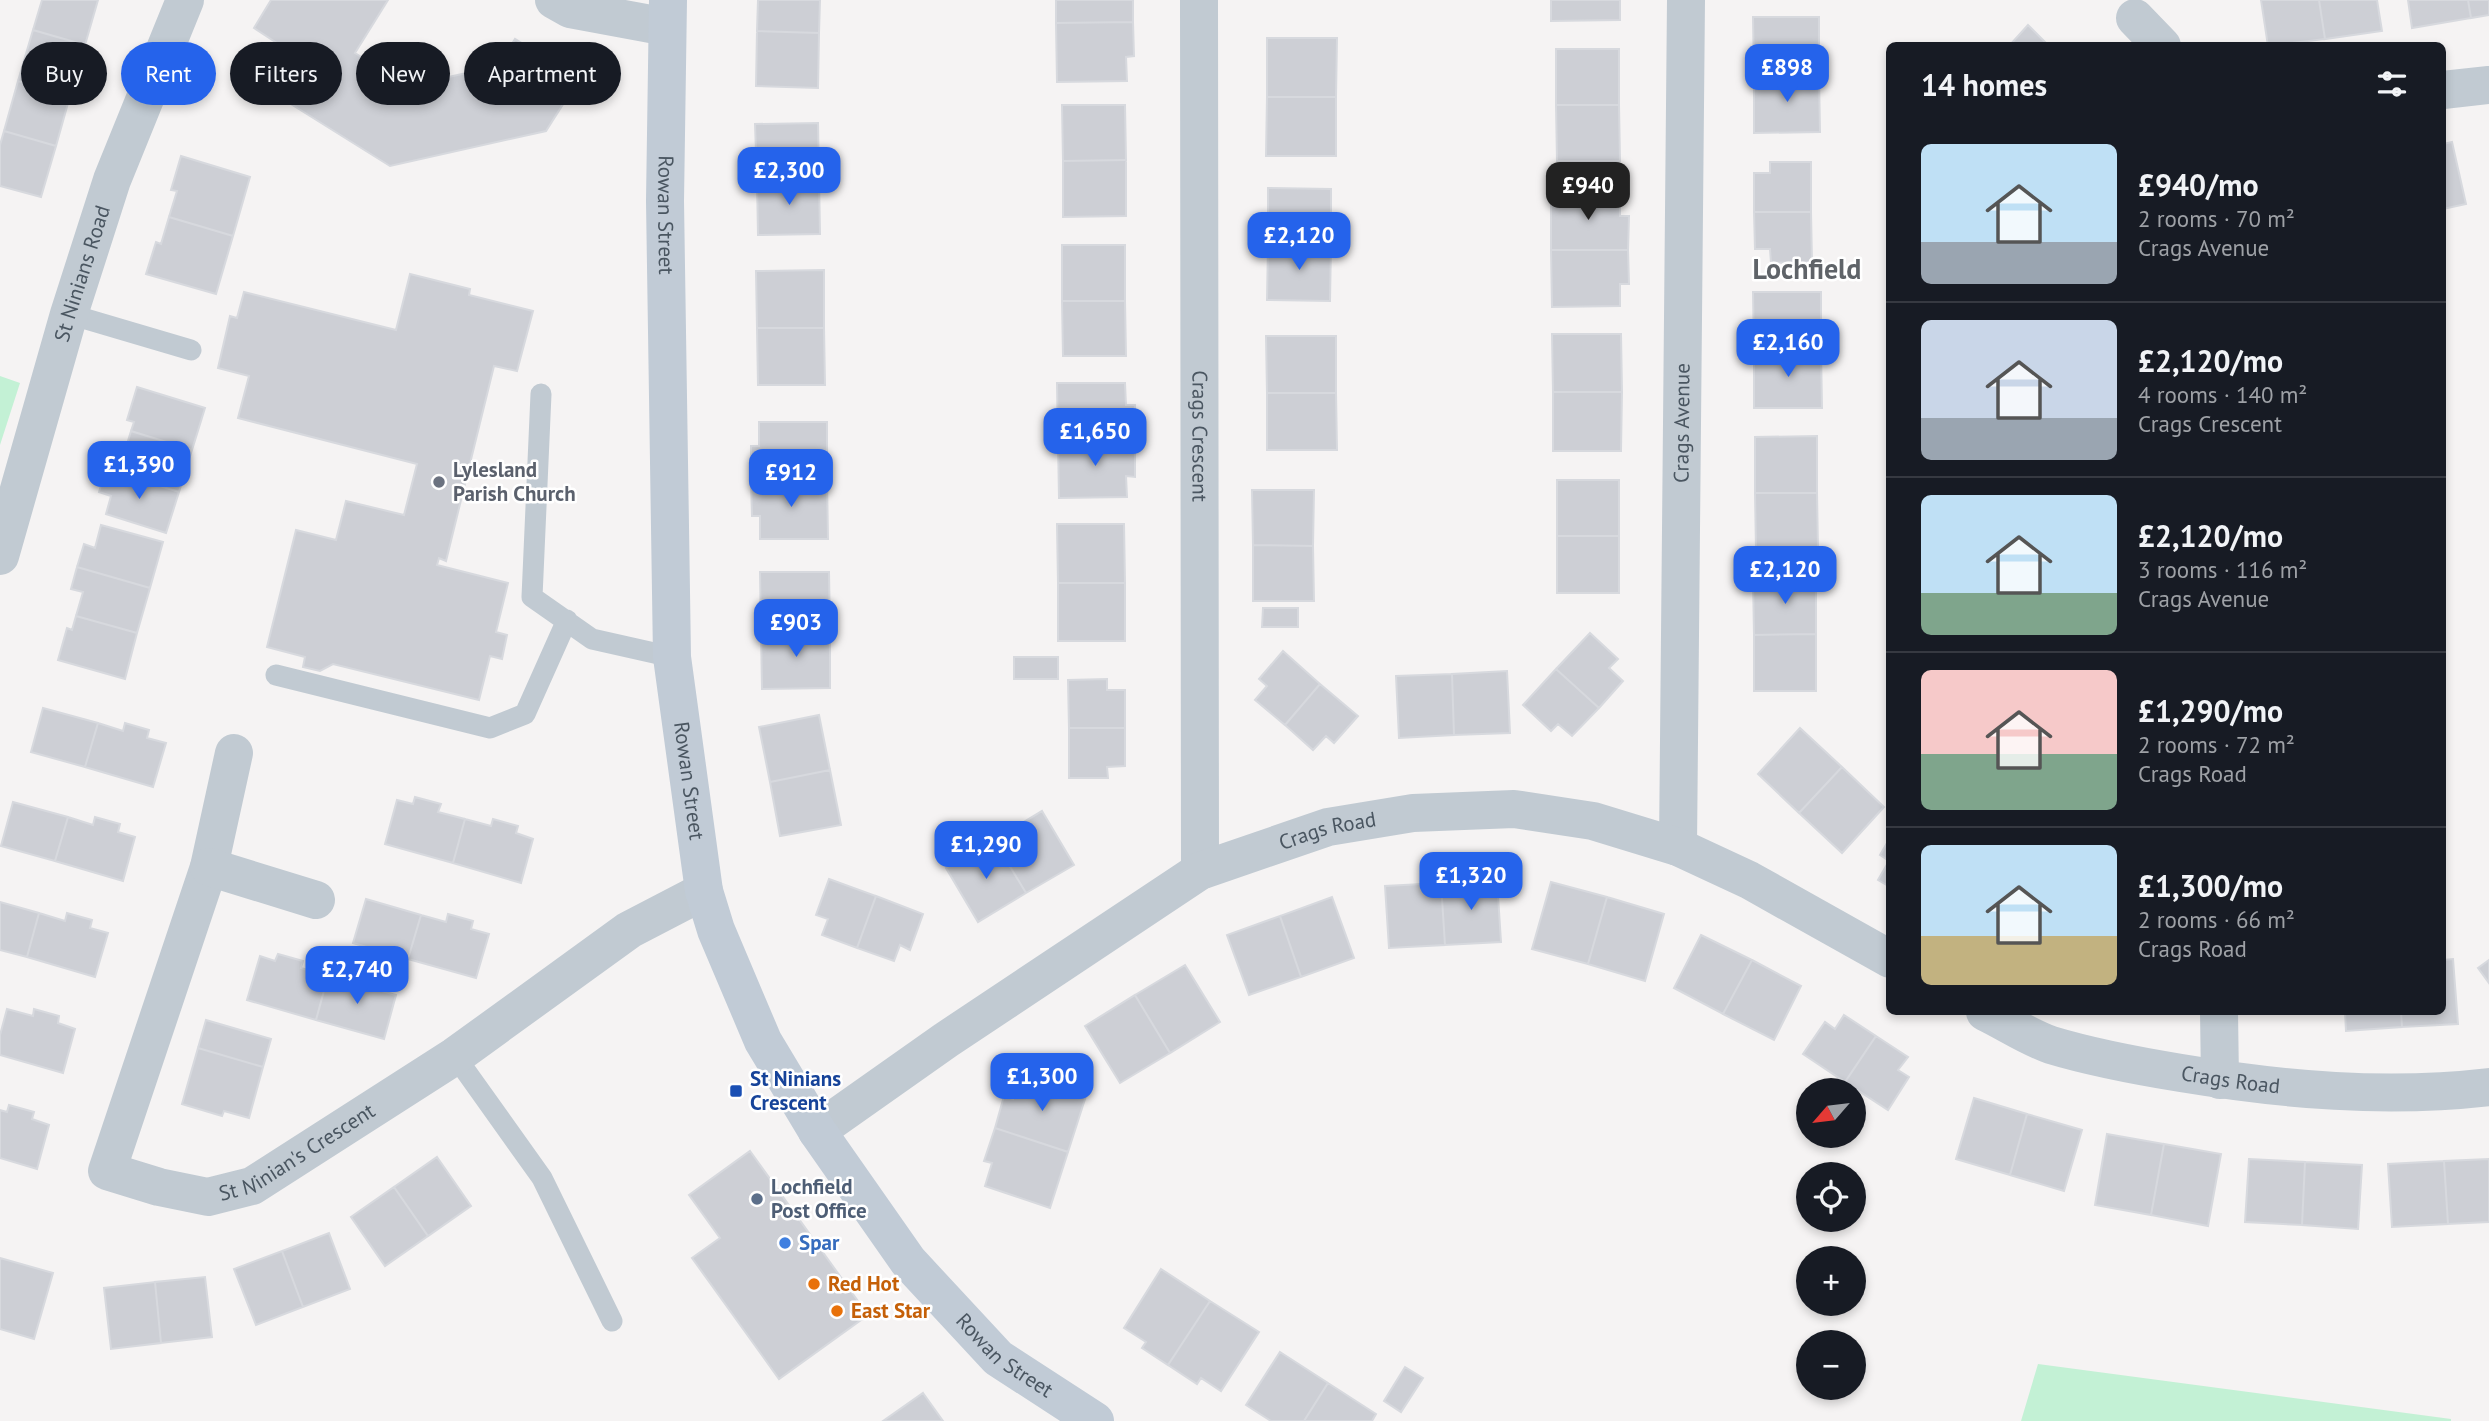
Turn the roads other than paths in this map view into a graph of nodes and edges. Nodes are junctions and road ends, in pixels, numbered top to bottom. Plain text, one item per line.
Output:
1 (185, 0) edge
2 (554, 0) edge
3 (1199, 0) edge
4 (1686, 0) edge
5 (667, 13) edge
6 (2135, 18) dead end
7 (2158, 42) edge
8 (2489, 85) edge
9 (2446, 90) edge
10 (69, 314) junction
11 (191, 350) dead end
12 (541, 394) dead end
13 (0, 556) edge
14 (567, 620) junction
15 (672, 657) junction
16 (276, 675) dead end
17 (234, 753) dead end
18 (1678, 847) junction
19 (209, 867) junction
20 (1200, 871) junction
21 (704, 891) junction
22 (316, 900) dead end
23 (1886, 957) edge
24 (1990, 1015) edge
25 (2219, 1015) edge
26 (455, 1056) junction
27 (2220, 1080) junction
28 (2489, 1087) edge
29 (817, 1131) junction
30 (612, 1321) dead end
31 (1095, 1421) edge

1 - 10 street, St Ninians Road
2 - 5 street
3 - 20 street, Crags Crescent
4 - 18 street, Crags Avenue
5 - 15 street, Rowan Street
6 - 7 street
8 - 9 street
10 - 11 lane
10 - 13 street, St Ninians Road
12 - 14 lane
14 - 15 lane
14 - 16 lane
15 - 21 street, Rowan Street
17 - 19 street, St Ninian's Crescent
18 - 20 street, Crags Road
18 - 23 street, Crags Road
19 - 22 street
19 - 26 street, St Ninian's Crescent
20 - 29 street, Crags Road
21 - 26 street, St Ninian's Crescent
21 - 29 street, Rowan Street
24 - 27 street, Crags Road
25 - 27 street
26 - 30 lane
27 - 28 street, Crags Road
29 - 31 street, Rowan Street

